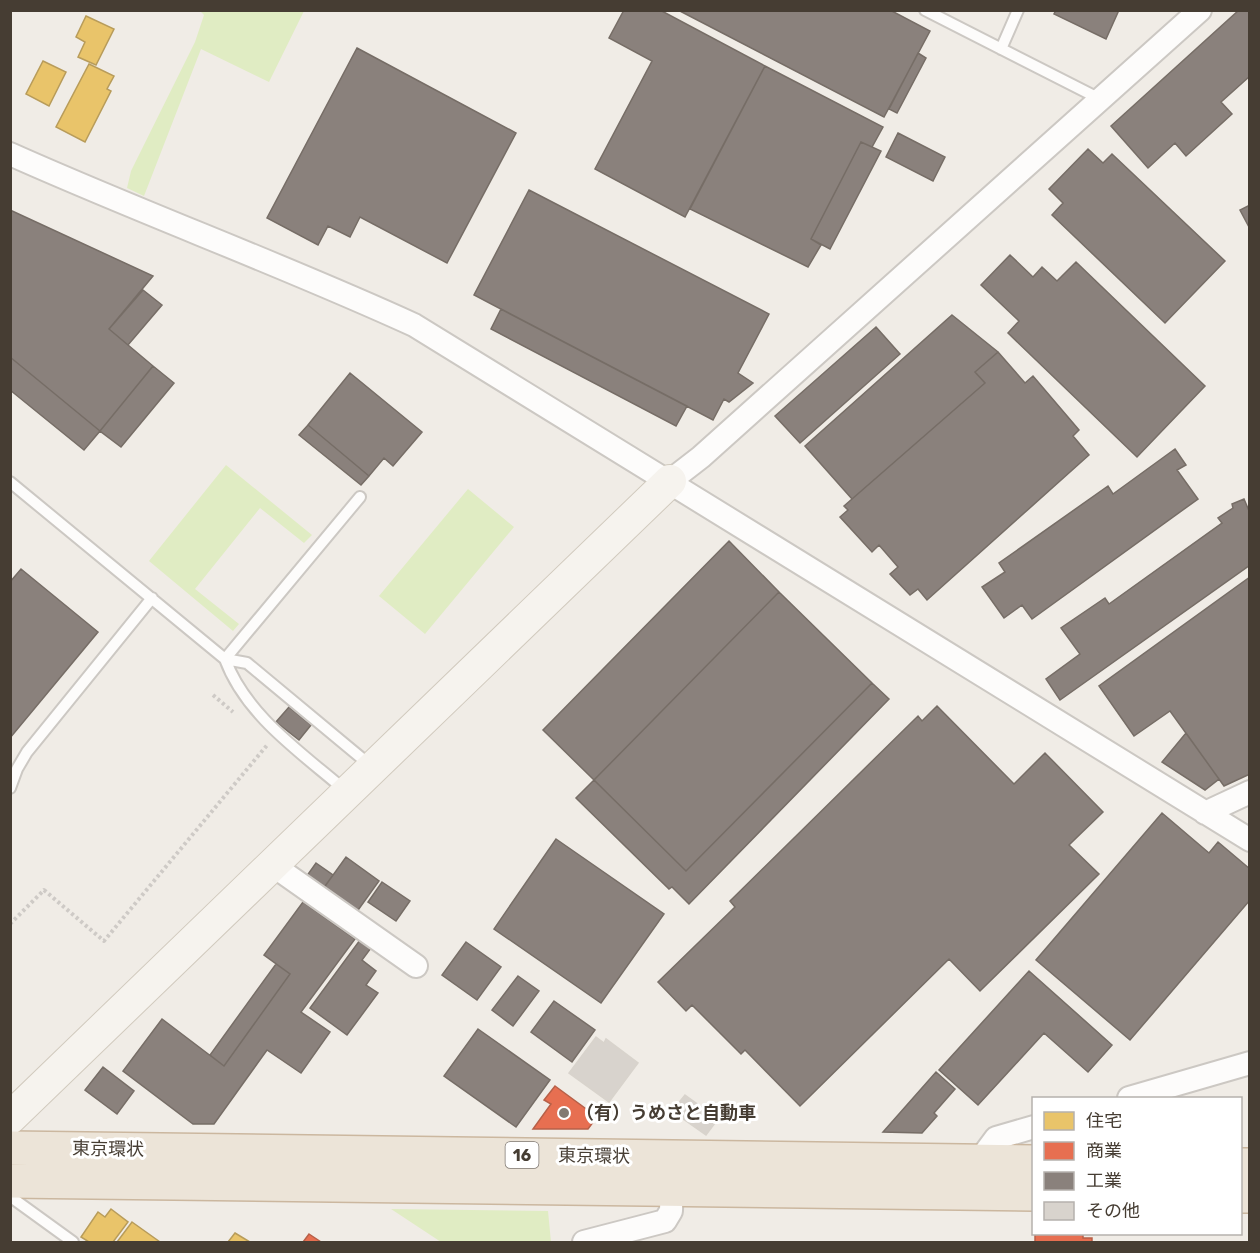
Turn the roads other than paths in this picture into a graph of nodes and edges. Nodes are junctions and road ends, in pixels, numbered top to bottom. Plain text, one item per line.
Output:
1 (925, 10) edge
2 (1018, 10) edge
3 (1200, 10) edge
4 (1001, 49) junction
5 (1101, 99) junction
6 (10, 153) edge
7 (670, 481) junction
8 (10, 482) edge
9 (360, 497) dead end
10 (152, 598) junction
11 (225, 659) junction
12 (374, 768) junction
13 (10, 788) edge
14 (1250, 792) edge
15 (348, 793) junction
16 (1205, 813) junction
17 (1250, 840) edge
18 (274, 866) junction
19 (416, 966) dead end
20 (1250, 1063) edge
21 (1132, 1097) edge
22 (10, 1118) edge
23 (1032, 1128) edge
24 (10, 1148) edge
25 (672, 1156) junction
26 (979, 1161) junction
27 (1032, 1162) edge
28 (13, 1190) edge
29 (672, 1190) junction
30 (1032, 1194) edge
31 (74, 1242) edge
32 (584, 1242) edge

1 - 4 lane
2 - 4 lane
3 - 5 street
4 - 5 lane
5 - 7 street
6 - 7 street
7 - 12 street
7 - 16 street
8 - 10 lane
9 - 11 lane
10 - 11 lane
10 - 13 lane
11 - 12 lane
11 - 15 lane
12 - 15 street
14 - 16 street
15 - 18 street
16 - 17 street
18 - 19 street
18 - 22 street
20 - 21 street
23 - 26 street
24 - 25 highway, 東京環状 / 16
25 - 26 highway, 東京環状 / 16
25 - 29 street
26 - 27 highway, 東京環状 / 16
28 - 29 highway, 東京環状 / 16
28 - 31 lane
29 - 30 highway, 東京環状 / 16
29 - 32 street

